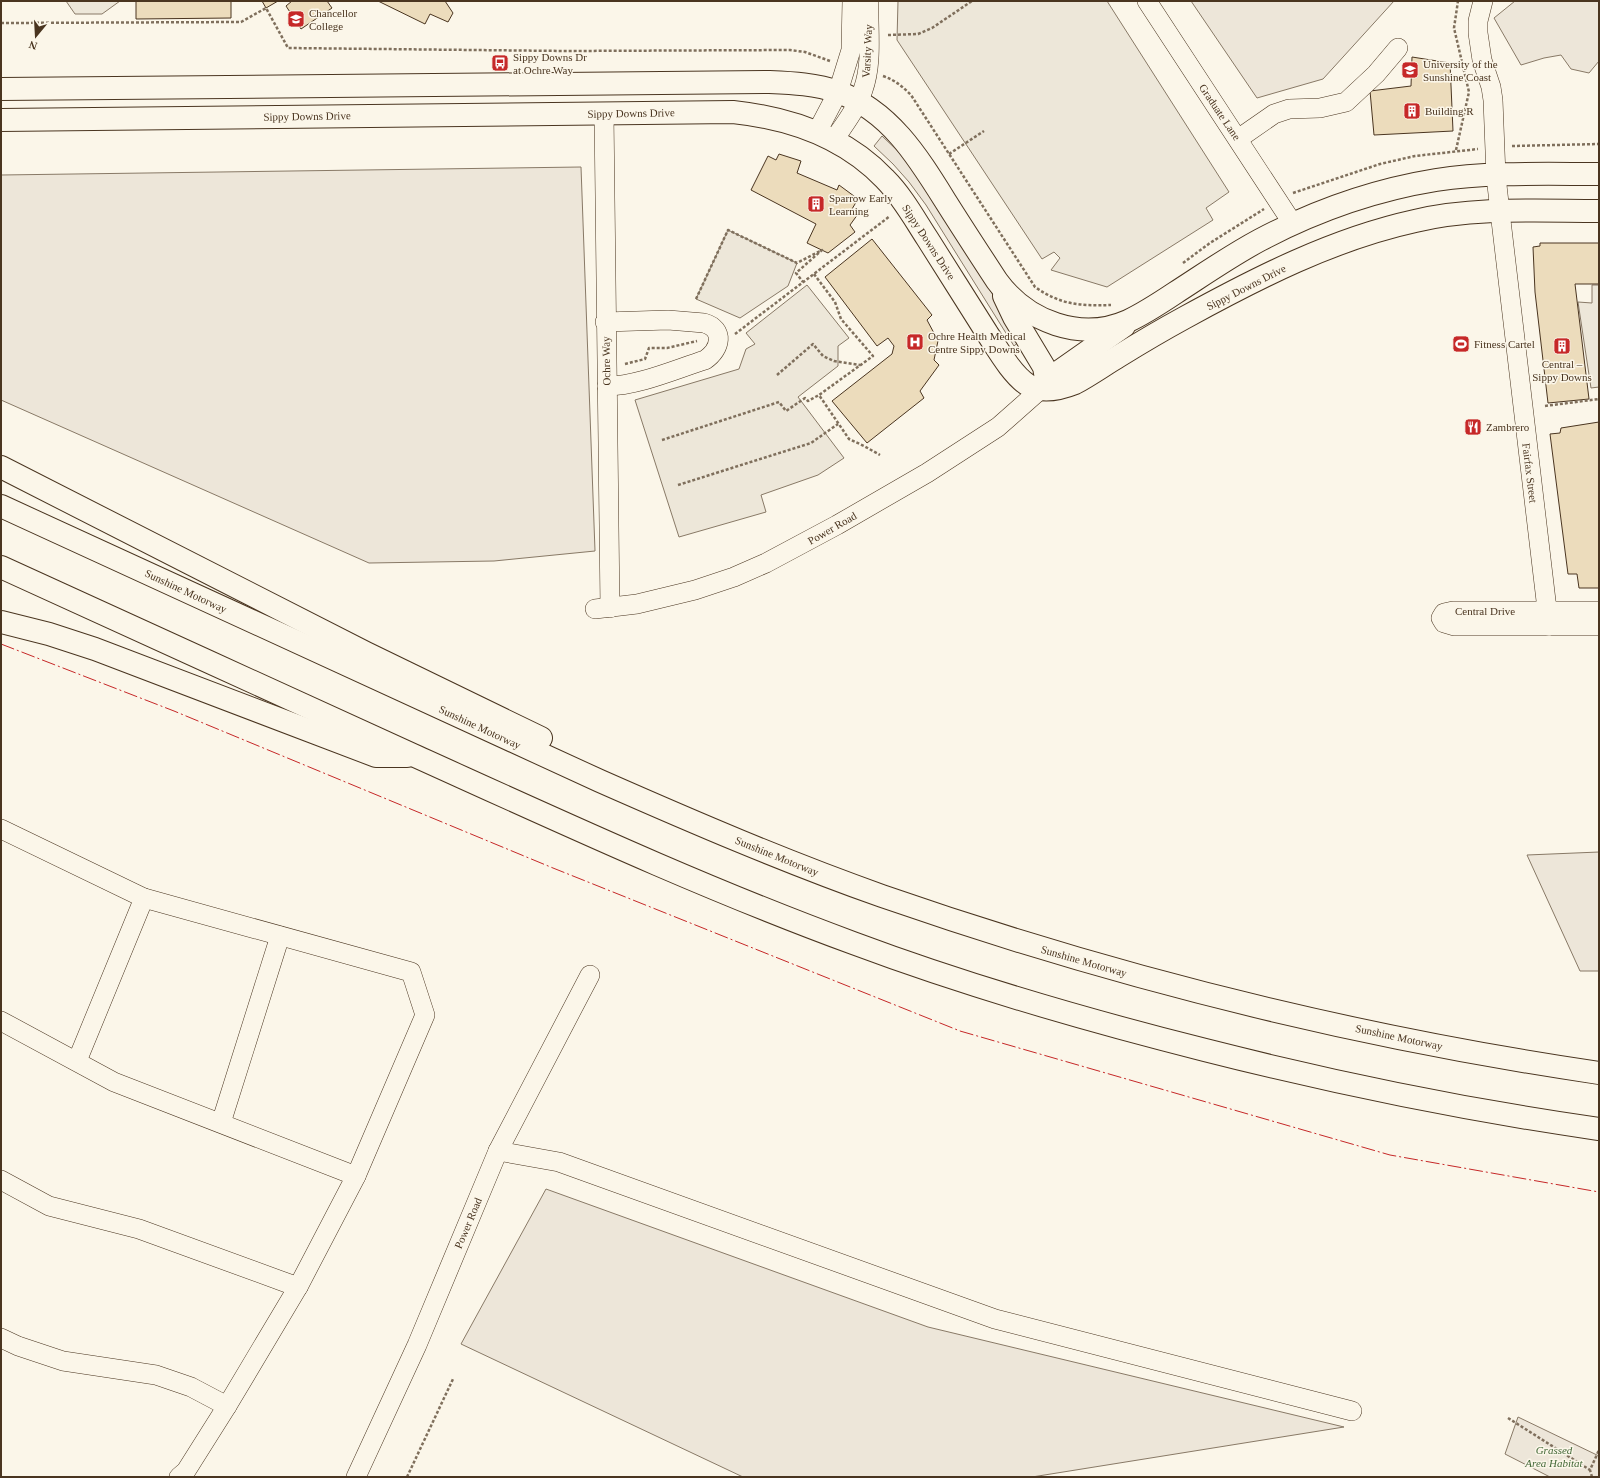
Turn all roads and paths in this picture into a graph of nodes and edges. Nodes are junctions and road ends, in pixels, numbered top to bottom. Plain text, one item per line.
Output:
1 (852, 1) edge
2 (869, 1) edge
3 (972, 1) edge
4 (1147, 1) edge
5 (1458, 1) edge
6 (1482, 1) edge
7 (888, 35) dead end
8 (1398, 48) dead end
9 (1, 90) edge
10 (838, 92) junction
11 (858, 102) junction
12 (604, 114) junction
13 (1, 120) edge
14 (984, 131) dead end
15 (825, 136) junction
16 (1238, 139) junction
17 (1456, 150) dead end
18 (949, 154) dead end
19 (1599, 174) edge
20 (1496, 176) junction
21 (905, 205) junction
22 (1599, 210) edge
23 (1500, 212) junction
24 (1293, 224) junction
25 (814, 274) junction
26 (803, 282) junction
27 (997, 282) junction
28 (696, 299) dead end
29 (1138, 316) junction
30 (605, 322) junction
31 (718, 336) junction
32 (622, 365) dead end
33 (860, 365) junction
34 (777, 375) dead end
35 (607, 386) junction
36 (1041, 389) junction
37 (819, 395) junction
38 (1599, 399) edge
39 (1545, 406) dead end
40 (838, 424) junction
41 (662, 440) dead end
42 (880, 455) dead end
43 (1, 468) edge
44 (678, 485) dead end
45 (1, 506) edge
46 (1, 566) edge
47 (602, 609) joint
48 (1599, 611) edge
49 (1548, 619) junction
50 (1, 622) edge
51 (1599, 626) edge
52 (416, 756) junction
53 (600, 781) junction
54 (1, 828) edge
55 (144, 898) junction
56 (280, 936) junction
57 (590, 975) dead end
58 (1, 1021) edge
59 (77, 1061) junction
60 (1599, 1073) edge
61 (221, 1123) junction
62 (1599, 1128) edge
63 (498, 1152) junction
64 (356, 1176) junction
65 (1, 1180) edge
66 (298, 1287) junction
67 (1, 1338) edge
68 (453, 1379) dead end
69 (227, 1406) junction
70 (1352, 1411) dead end
71 (1508, 1418) dead end
72 (1599, 1450) edge
73 (1590, 1470) junction
74 (180, 1477) edge
75 (356, 1477) edge
76 (407, 1477) edge
77 (1592, 1477) edge

1 - 10 street, Varsity Way
2 - 11 street, Varsity Way
3 - 7 path
4 - 16 street, Graduate Lane
5 - 17 path
6 - 20 street, Fairfax Street
8 - 16 street
9 - 10 main road
10 - 11 main road
10 - 15 street, Varsity Way
11 - 15 street, Varsity Way
11 - 27 main road
12 - 13 main road, Sippy Downs Drive
12 - 15 main road, Sippy Downs Drive
12 - 30 street, Ochre Way
14 - 18 path
15 - 21 main road, Sippy Downs Drive
16 - 24 street, Graduate Lane
19 - 20 main road
20 - 23 street, Fairfax Street
20 - 24 main road
21 - 25 path
21 - 36 main road, Sippy Downs Drive
22 - 23 main road, Sippy Downs Drive
23 - 36 main road, Sippy Downs Drive
23 - 49 street, Fairfax Street
24 - 29 main road
25 - 26 path
25 - 33 path
26 - 28 path
26 - 31 path
27 - 29 main road
27 - 36 main road
29 - 36 main road
30 - 31 street
30 - 35 street, Ochre Way
31 - 32 path
31 - 35 street
33 - 34 path
33 - 37 path
35 - 47 street, Ochre Way
36 - 47 street, Power Road
37 - 40 path
37 - 41 path
38 - 39 path
40 - 42 path
40 - 44 path
43 - 53 main road
45 - 53 main road, Sunshine Motorway
46 - 52 main road
48 - 49 street
49 - 51 street
50 - 52 main road
52 - 62 main road
53 - 60 main road, Sunshine Motorway
54 - 55 street
55 - 56 street
55 - 59 street
56 - 61 street
56 - 64 street
57 - 63 street, Power Road
58 - 59 street
59 - 61 street
61 - 64 street
63 - 70 street
63 - 75 street, Power Road
64 - 66 street
65 - 66 street
66 - 69 street
67 - 69 street
68 - 76 path
69 - 74 street
71 - 73 path
72 - 73 path
73 - 77 path

